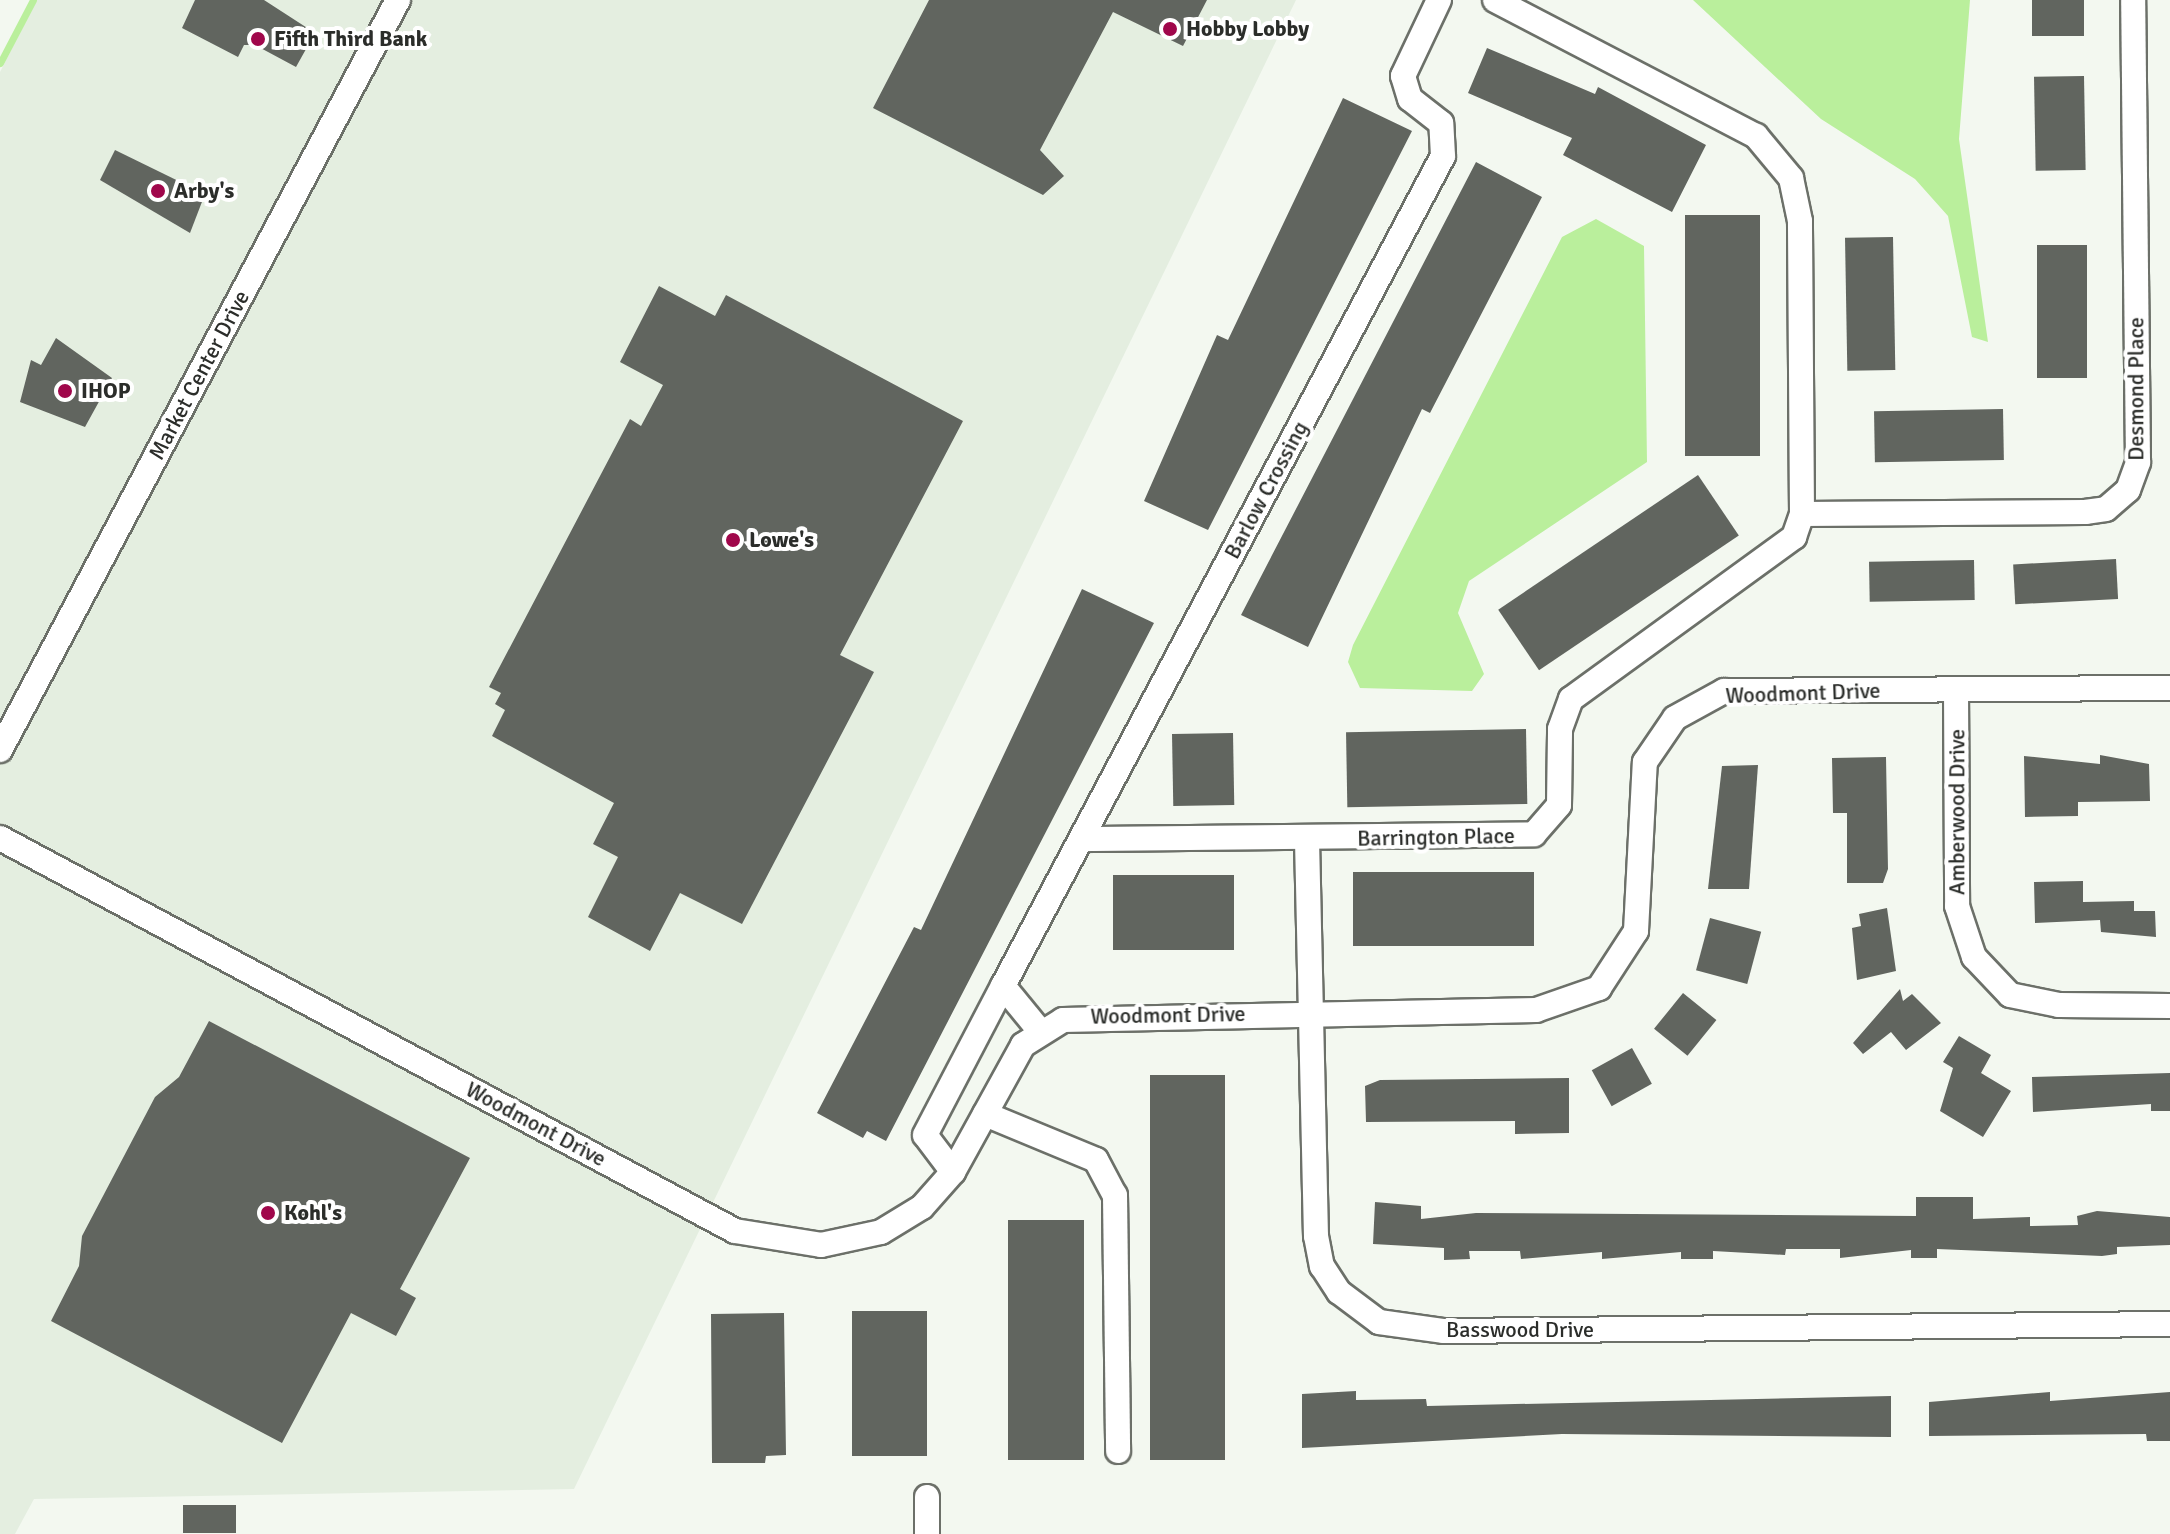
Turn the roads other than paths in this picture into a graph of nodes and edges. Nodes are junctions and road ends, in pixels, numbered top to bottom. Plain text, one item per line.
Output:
1 (398, 0) edge
2 (1439, 0) edge
3 (1495, 0) edge
4 (2133, 0) edge
5 (1802, 514) junction
6 (2170, 688) edge
7 (1956, 690) junction
8 (0, 750) edge
9 (0, 838) edge
10 (1082, 839) junction
11 (1307, 840) junction
12 (1003, 986) junction
13 (2170, 1006) edge
14 (1311, 1013) junction
15 (1040, 1031) junction
16 (985, 1114) junction
17 (953, 1172) junction
18 (2170, 1324) edge
19 (1118, 1451) dead end
20 (927, 1497) dead end
21 (927, 1534) edge

1 - 8 street, Market Center Drive
2 - 10 street, Barlow Crossing
3 - 5 street
4 - 5 street, Desmond Place
5 - 11 street, Barrington Place
6 - 7 street, Woodmont Drive
7 - 13 street, Amberwood Drive
7 - 14 street, Woodmont Drive
9 - 17 street, Woodmont Drive
10 - 11 street, Barrington Place
10 - 12 street, Barlow Crossing
11 - 14 street, Basswood Drive
12 - 15 street
12 - 17 street, Barlow Crossing
14 - 15 street, Woodmont Drive
14 - 18 street, Basswood Drive
15 - 16 street, Woodmont Drive
16 - 17 street, Woodmont Drive
16 - 19 street
20 - 21 street

